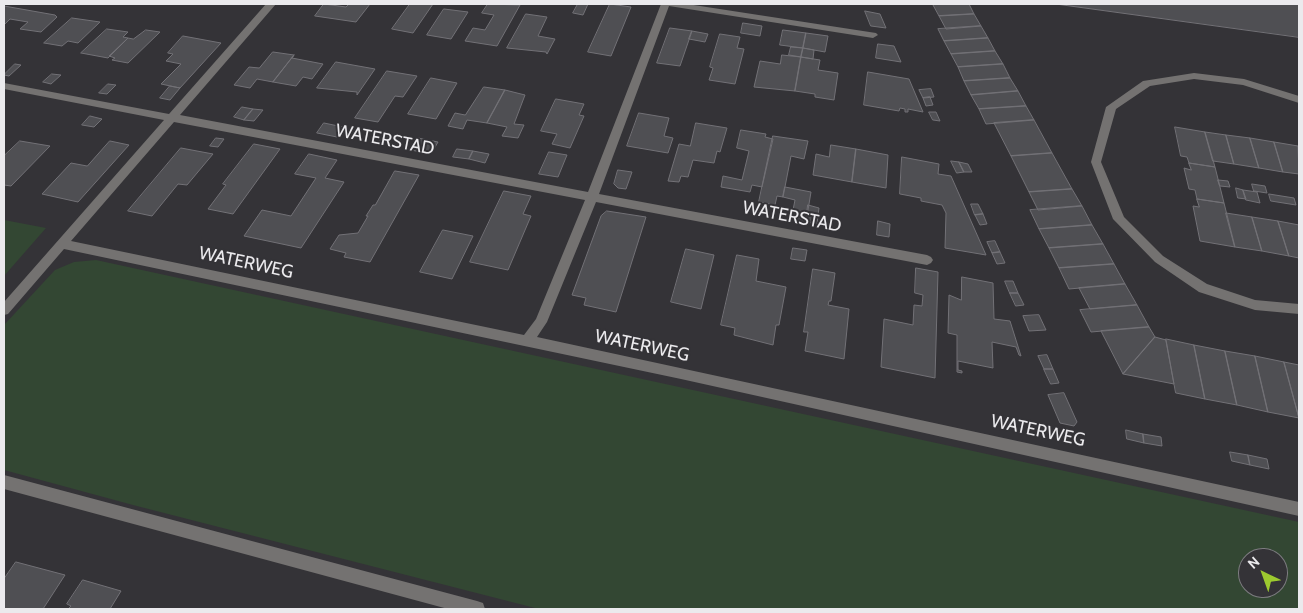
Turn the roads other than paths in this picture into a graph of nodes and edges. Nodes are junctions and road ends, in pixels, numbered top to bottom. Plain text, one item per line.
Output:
1 (271, 4) edge
2 (665, 4) edge
3 (671, 4) edge
4 (873, 35) dead end
5 (4, 86) edge
6 (1299, 100) edge
7 (171, 117) junction
8 (592, 198) junction
9 (61, 244) junction
10 (927, 260) dead end
11 (1299, 309) edge
12 (4, 310) edge
13 (527, 340) junction
14 (4, 482) edge
15 (1299, 509) edge
16 (477, 609) edge

1 - 7 street
2 - 8 street
3 - 4 street
5 - 7 street, WATERSTAD
6 - 11 street
7 - 8 street, WATERSTAD
7 - 9 street
8 - 10 street, WATERSTAD
8 - 13 street
9 - 12 street
9 - 13 street, WATERWEG
13 - 15 street, WATERWEG
14 - 16 street

